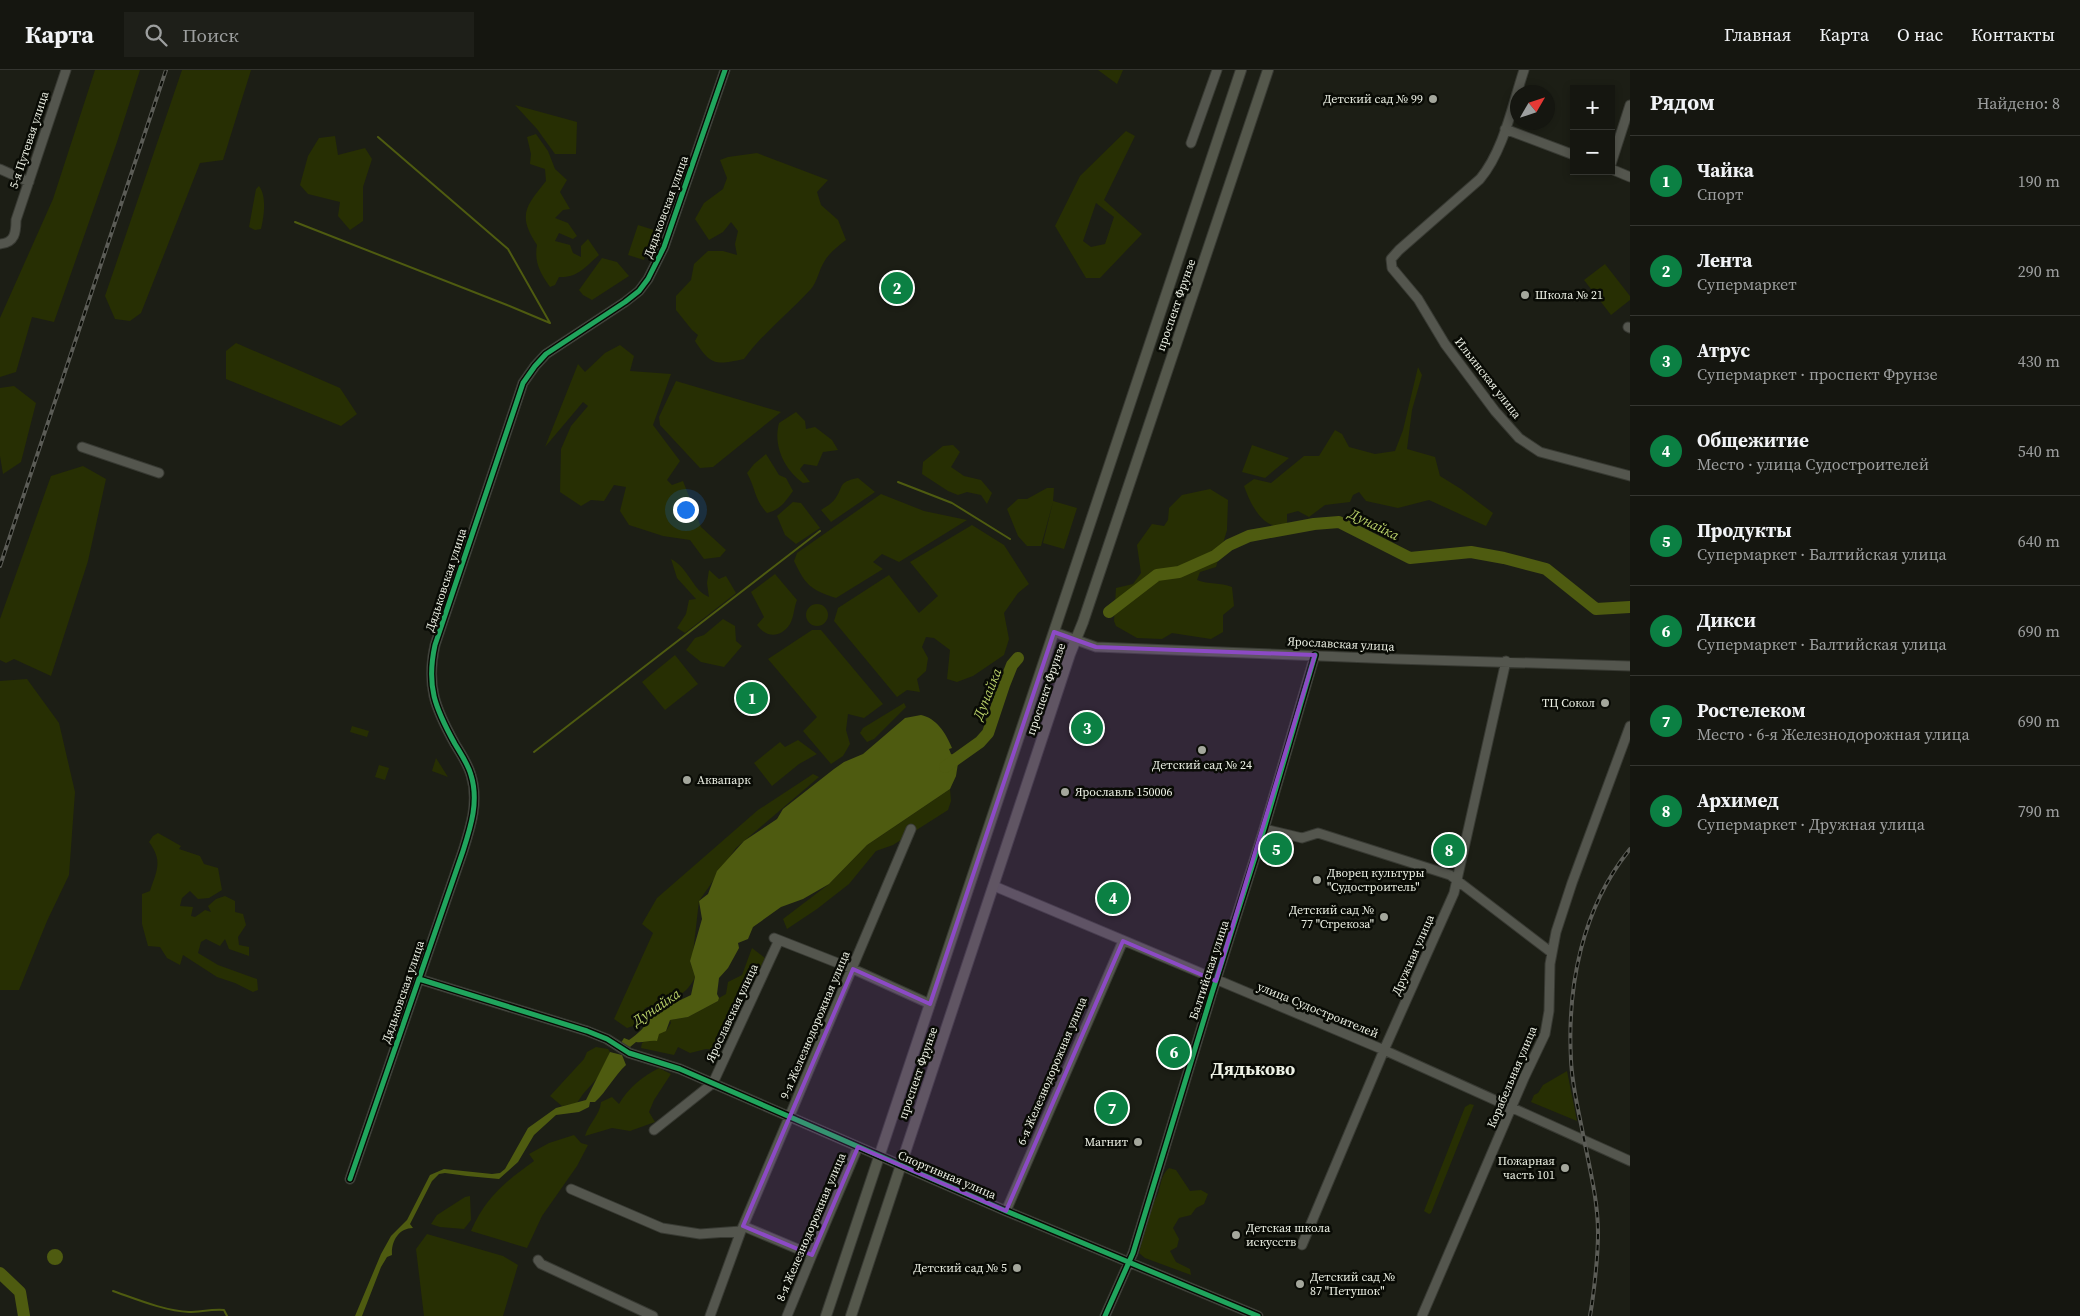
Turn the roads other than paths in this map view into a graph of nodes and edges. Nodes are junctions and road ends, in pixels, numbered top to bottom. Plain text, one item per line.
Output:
1 (66, 70) edge
2 (725, 70) edge
3 (1217, 70) edge
4 (1241, 70) edge
5 (1268, 70) edge
6 (1524, 70) edge
7 (1630, 105) edge
8 (1505, 129) junction
9 (1191, 143) dead end
10 (1615, 152) edge
11 (1570, 153) edge
12 (0, 169) edge
13 (1615, 171) edge
14 (1630, 177) edge
15 (28, 182) junction
16 (3, 244) edge
17 (82, 447) dead end
18 (159, 473) dead end
19 (1630, 476) edge
20 (1054, 632) junction
21 (1076, 641) junction
22 (1315, 655) junction
23 (1506, 661) junction
24 (1630, 666) edge
25 (1630, 726) edge
26 (911, 828) dead end
27 (1264, 829) junction
28 (1458, 880) junction
29 (994, 886) junction
30 (1123, 941) junction
31 (1552, 953) junction
32 (853, 969) junction
33 (419, 979) junction
34 (1216, 981) junction
35 (930, 1004) junction
36 (1384, 1050) junction
37 (714, 1083) junction
38 (1512, 1108) junction
39 (789, 1116) junction
40 (654, 1130) dead end
41 (858, 1147) junction
42 (879, 1156) junction
43 (1630, 1161) edge
44 (901, 1166) junction
45 (350, 1179) dead end
46 (571, 1189) dead end
47 (1006, 1211) junction
48 (742, 1228) junction
49 (1302, 1245) dead end
50 (812, 1254) junction
51 (538, 1260) dead end
52 (1129, 1261) junction
53 (653, 1316) edge
54 (710, 1316) edge
55 (788, 1316) edge
56 (826, 1316) edge
57 (850, 1316) edge
58 (1104, 1316) edge
59 (1258, 1316) edge
60 (1422, 1316) edge

1 - 15 street, 5-я Путевая улица
2 - 33 street, Дядьковская улица
3 - 9 street
4 - 20 main road, проспект Фрунзе
5 - 21 main road, проспект Фрунзе
6 - 8 street
7 - 10 street
8 - 11 street
8 - 19 street, Ильинская улица
12 - 15 street
13 - 14 street
15 - 16 street, 5-я Путевая улица
17 - 18 street
20 - 21 street, Ярославская улица
20 - 35 main road, проспект Фрунзе
21 - 22 street, Ярославская улица
21 - 29 main road, проспект Фрунзе
22 - 23 street, Ярославская улица
22 - 27 street, Балтийская улица
23 - 24 street, Ярославская улица
23 - 28 street, Дружная улица
25 - 31 street, Корабельная улица
26 - 32 street, 9-я Железнодорожная улица
27 - 28 street
27 - 34 street, Балтийская улица
28 - 31 street
28 - 36 street, Дружная улица
29 - 30 street, улица Судостроителей
29 - 44 main road, проспект Фрунзе
30 - 34 street, улица Судостроителей
30 - 47 street, 6-я Железнодорожная улица
31 - 38 street, Корабельная улица
32 - 35 street
32 - 37 street, Ярославская улица
32 - 39 street, 9-я Железнодорожная улица
33 - 37 street, Спортивная улица
33 - 45 street, Дядьковская улица
34 - 36 street, улица Судостроителей
34 - 52 street, Балтийская улица
35 - 42 main road, проспект Фрунзе
36 - 38 street, улица Судостроителей
36 - 49 street, Дружная улица
37 - 39 street, Спортивная улица
37 - 40 street, Ярославская улица
38 - 43 street, улица Судостроителей
38 - 60 street, Корабельная улица
39 - 41 street, Спортивная улица
39 - 48 street, 9-я Железнодорожная улица
41 - 42 street, Спортивная улица
41 - 50 street, 8-я Железнодорожная улица
42 - 44 street, Спортивная улица
42 - 56 main road, проспект Фрунзе
44 - 47 street, Спортивная улица
44 - 57 main road, проспект Фрунзе
46 - 48 street
47 - 52 street, Спортивная улица
48 - 50 street
48 - 54 street, 9-я Железнодорожная улица
50 - 55 street, 8-я Железнодорожная улица
51 - 53 street
52 - 58 street, Балтийская улица
52 - 59 street, Спортивная улица

